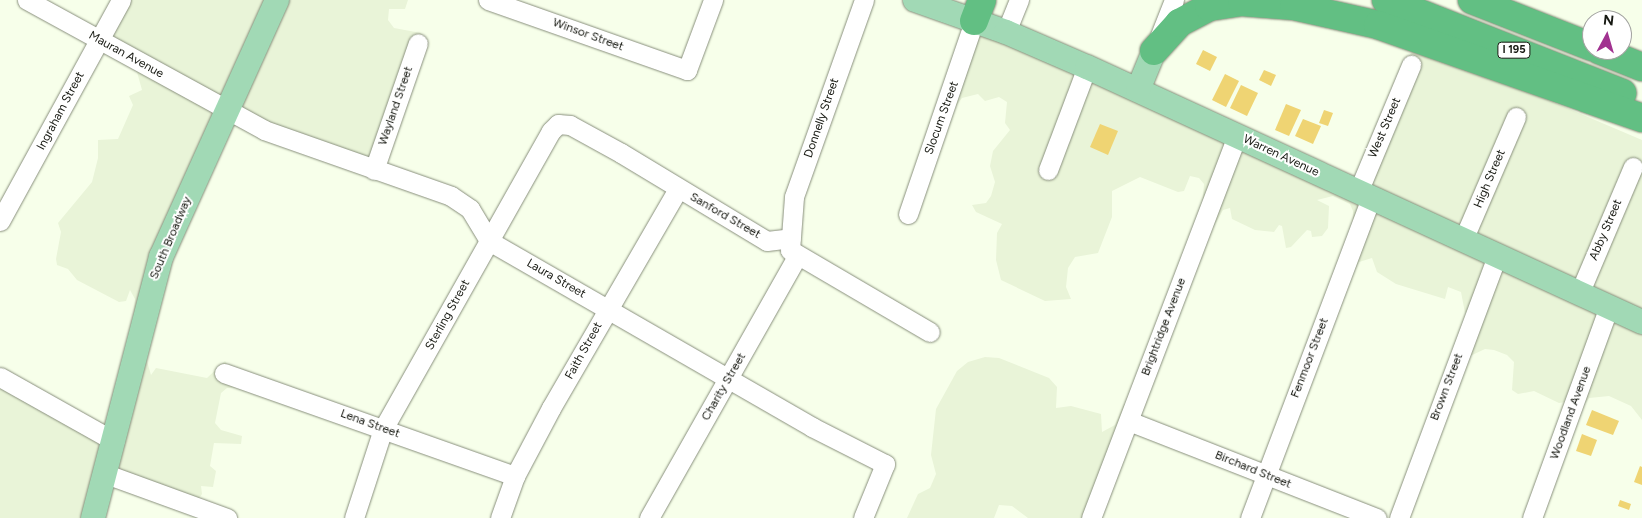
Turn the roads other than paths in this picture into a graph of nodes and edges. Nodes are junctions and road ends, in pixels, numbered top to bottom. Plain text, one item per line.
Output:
1 (27, 0) edge
2 (121, 0) edge
3 (278, 0) edge
4 (488, 0) edge
5 (713, 0) edge
6 (864, 0) edge
7 (915, 0) edge
8 (1019, 0) edge
9 (1174, 0) edge
10 (1386, 0) edge
11 (1472, 0) edge
12 (978, 10) edge
13 (1006, 32) junction
14 (99, 40) junction
15 (1582, 42) edge
16 (418, 43) dead end
17 (1154, 50) junction
18 (1624, 60) edge
19 (1412, 65) dead end
20 (1087, 67) junction
21 (1642, 67) edge
22 (1138, 90) junction
23 (1642, 101) edge
24 (226, 111) junction
25 (1516, 117) dead end
26 (1642, 118) edge
27 (563, 123) joint
28 (1237, 136) junction
29 (1633, 167) dead end
30 (374, 170) junction
31 (1048, 170) dead end
32 (678, 189) junction
33 (1364, 195) junction
34 (908, 214) dead end
35 (0, 221) edge
36 (1463, 240) junction
37 (489, 241) junction
38 (795, 246) junction
39 (1497, 256) junction
40 (1579, 294) junction
41 (1609, 307) junction
42 (608, 309) junction
43 (1642, 322) edge
44 (930, 332) dead end
45 (224, 373) dead end
46 (0, 377) edge
47 (728, 379) junction
48 (1129, 421) junction
49 (383, 429) junction
50 (114, 441) junction
51 (106, 474) junction
52 (515, 476) junction
53 (1266, 476) junction
54 (94, 518) edge
55 (227, 518) edge
56 (354, 518) edge
57 (500, 518) edge
58 (649, 518) edge
59 (863, 518) edge
60 (1091, 518) edge
61 (1250, 518) edge
62 (1378, 518) edge
63 (1399, 518) edge
64 (1532, 518) edge

1 - 14 street, Mauran Avenue
2 - 14 street, Ingraham Street
3 - 24 main road, South Broadway
4 - 5 street, Winsor Street
6 - 38 street, Donnelly Street
7 - 12 main road, Warren Avenue
8 - 13 street
9 - 17 street
10 - 23 highway, I 195
11 - 15 highway, I 195
12 - 13 main road, Warren Avenue
12 - 34 street, Slocum Street
13 - 20 main road, Warren Avenue
14 - 24 street, Mauran Avenue
14 - 35 street, Ingraham Street
16 - 30 street, Wayland Street
17 - 22 main road
17 - 26 highway
18 - 21 highway
19 - 33 street, West Street
20 - 22 main road, Warren Avenue
20 - 31 street
22 - 28 main road, Warren Avenue
24 - 30 street, Laura Street
24 - 50 main road, South Broadway
25 - 36 street, High Street
27 - 32 street, Sanford Street
27 - 37 street, Sterling Street
28 - 33 main road, Warren Avenue
28 - 48 street, Brightridge Avenue
29 - 40 street, Abby Street
30 - 37 street, Laura Street
32 - 38 street, Sanford Street
32 - 42 street, Faith Street
33 - 36 main road, Warren Avenue
33 - 53 street, Fenmoor Street
36 - 39 main road, Warren Avenue
37 - 42 street, Laura Street
37 - 49 street, Sterling Street
38 - 44 street
38 - 47 street, Charity Street
39 - 40 main road, Warren Avenue
39 - 63 street, Brown Street
40 - 41 main road, Warren Avenue
41 - 43 main road, Warren Avenue
41 - 64 street, Woodland Avenue
42 - 47 street, Laura Street
42 - 52 street, Faith Street
45 - 49 street, Lena Street
46 - 50 street
47 - 58 street, Charity Street
47 - 59 street, Laura Street
48 - 53 street, Birchard Street
48 - 60 street, Brightridge Avenue
49 - 52 street, Lena Street
49 - 56 street, Sterling Street
50 - 51 main road, South Broadway
51 - 54 main road, South Broadway
51 - 55 street
52 - 57 street, Faith Street
53 - 61 street, Fenmoor Street
53 - 62 street, Birchard Street

